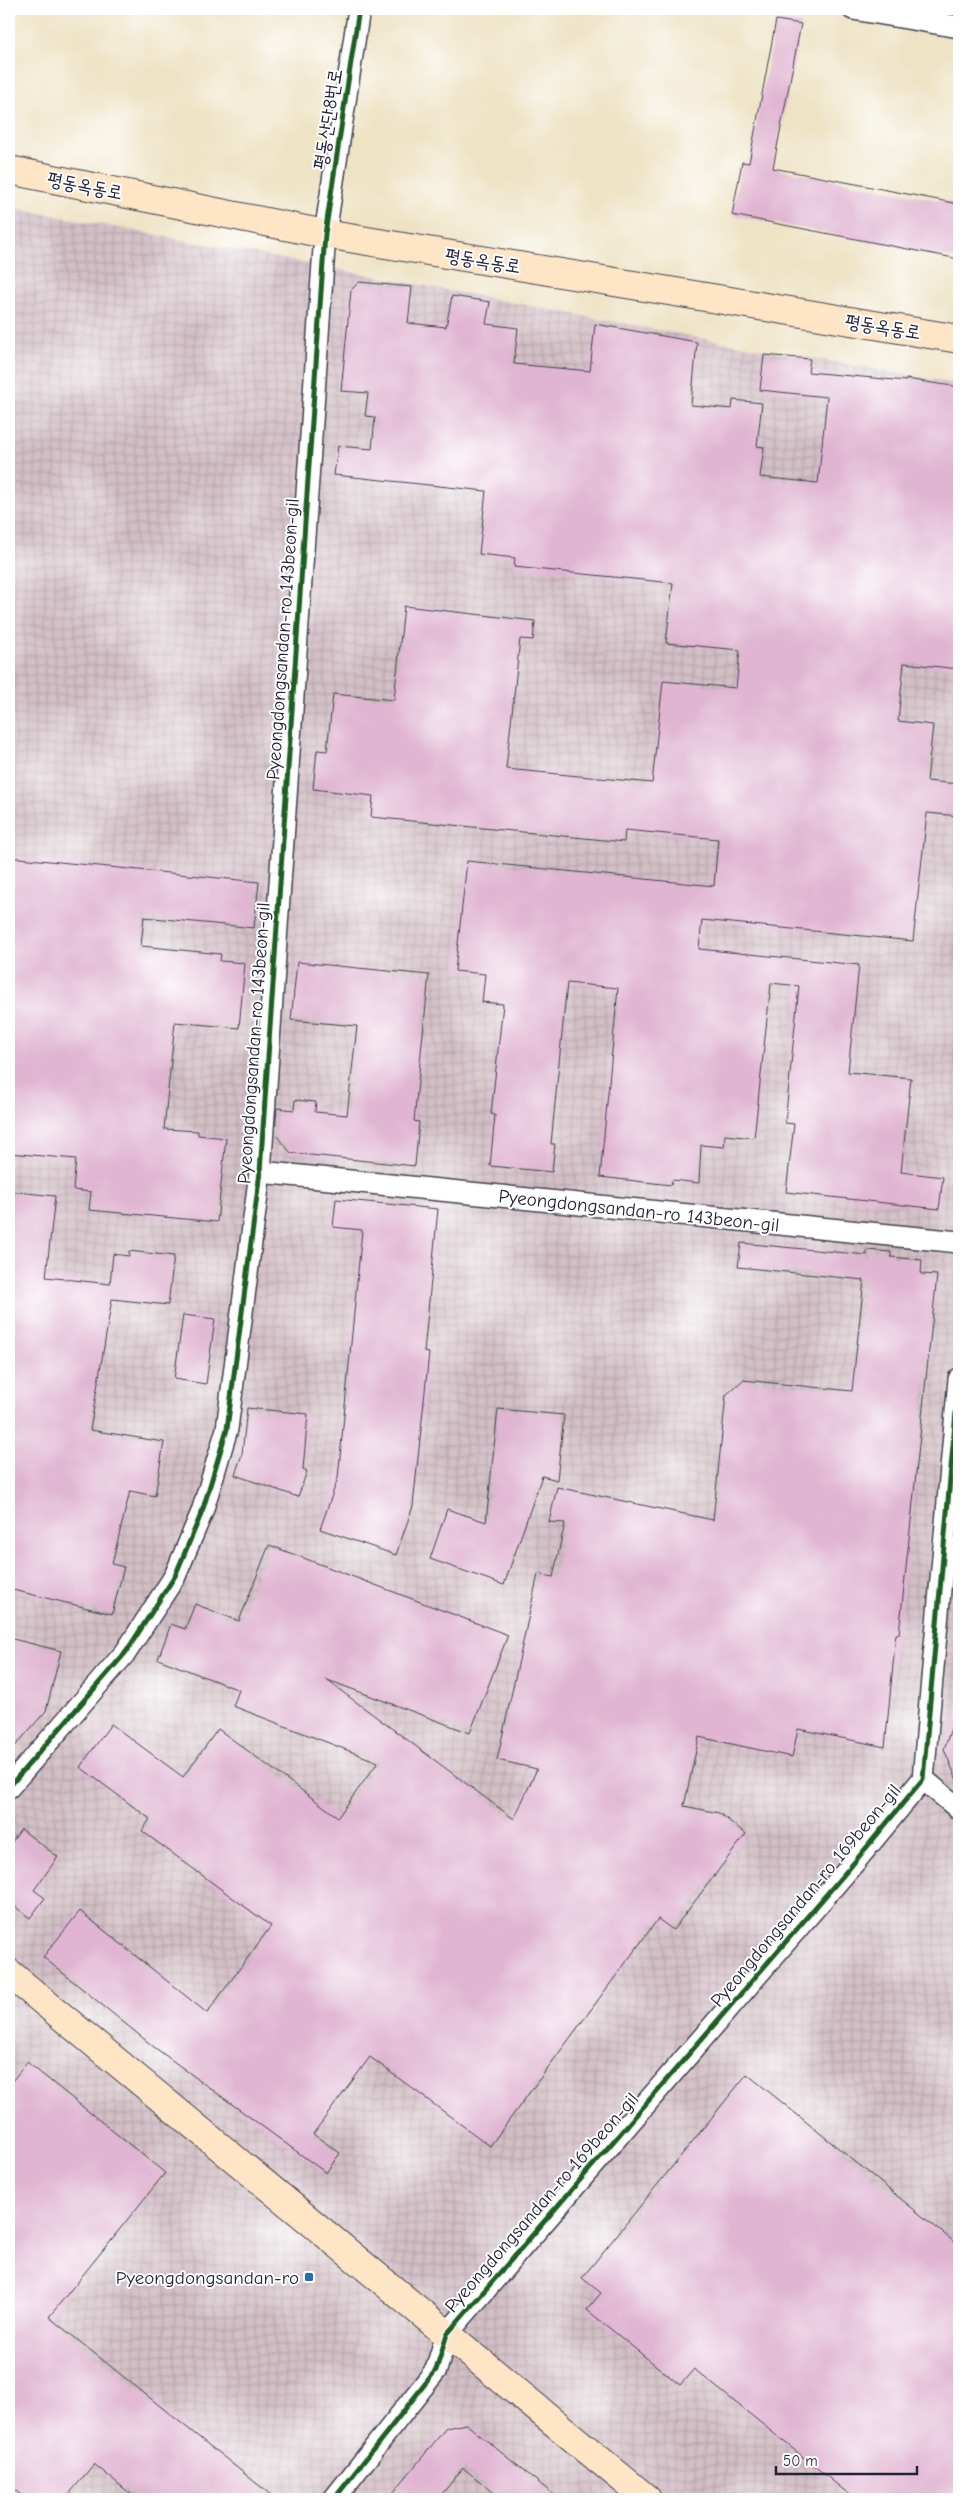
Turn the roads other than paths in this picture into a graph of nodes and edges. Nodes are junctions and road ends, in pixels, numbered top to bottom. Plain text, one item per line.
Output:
1 (359, 9) edge
2 (853, 9) edge
3 (959, 28) edge
4 (9, 170) edge
5 (325, 234) junction
6 (959, 339) edge
7 (260, 1172) junction
8 (959, 1242) edge
9 (959, 1379) edge
10 (923, 1779) junction
11 (9, 1787) edge
12 (959, 1809) edge
13 (9, 1973) edge
14 (447, 2334) junction
15 (334, 2499) edge
16 (647, 2499) edge

1 - 5 street, 평동산단8번로
2 - 3 street
4 - 5 street, 평동옥동로
5 - 6 street, 평동옥동로
5 - 7 street, Pyeongdongsandan-ro 143beon-gil
7 - 8 street, Pyeongdongsandan-ro 143beon-gil
7 - 11 street, Pyeongdongsandan-ro 143beon-gil
9 - 10 street, Pyeongdongsandan-ro 169beon-gil
10 - 12 street, Pyeongdongsandan-ro 169beon-gil
10 - 14 street, Pyeongdongsandan-ro 169beon-gil
13 - 14 street
14 - 15 street
14 - 16 street

